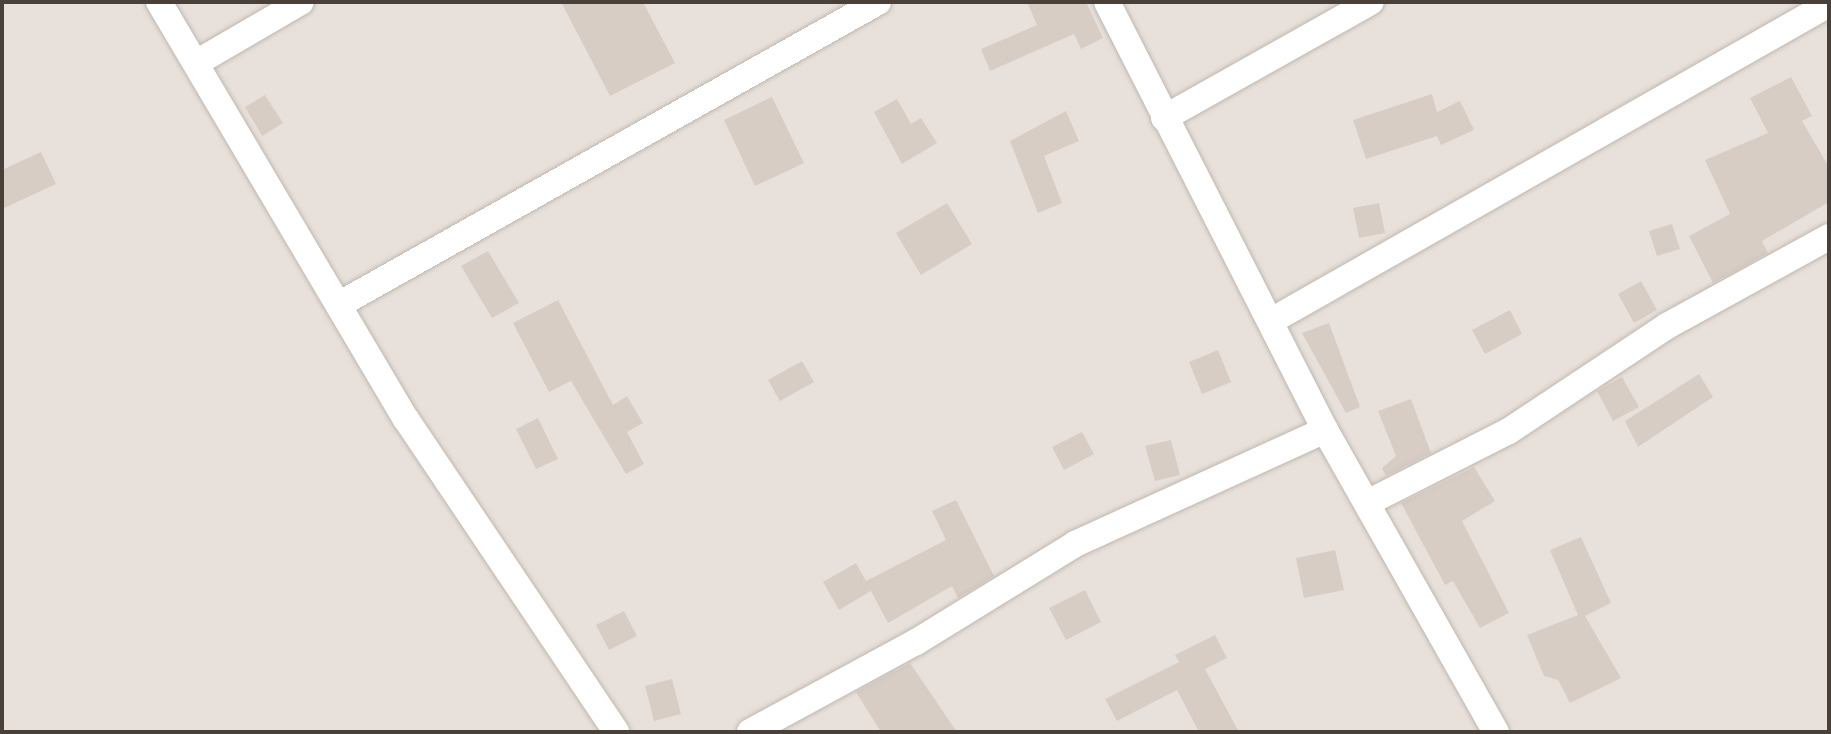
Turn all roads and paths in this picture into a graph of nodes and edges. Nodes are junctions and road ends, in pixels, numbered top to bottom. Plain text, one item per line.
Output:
1 (159, 2) edge
2 (301, 2) edge
3 (878, 2) edge
4 (1107, 2) edge
5 (1371, 2) edge
6 (1829, 4) edge
7 (196, 63) junction
8 (1164, 118) junction
9 (1829, 237) edge
10 (340, 304) junction
11 (1270, 321) junction
12 (1325, 430) junction
13 (1369, 502) junction
14 (616, 732) edge
15 (750, 732) edge
16 (1496, 732) edge

1 - 7 street
2 - 7 street
3 - 10 street
4 - 8 street
5 - 8 street
6 - 11 street
7 - 10 street
8 - 11 street
9 - 13 street
10 - 14 street
11 - 12 street
12 - 13 street
12 - 15 street
13 - 16 street

